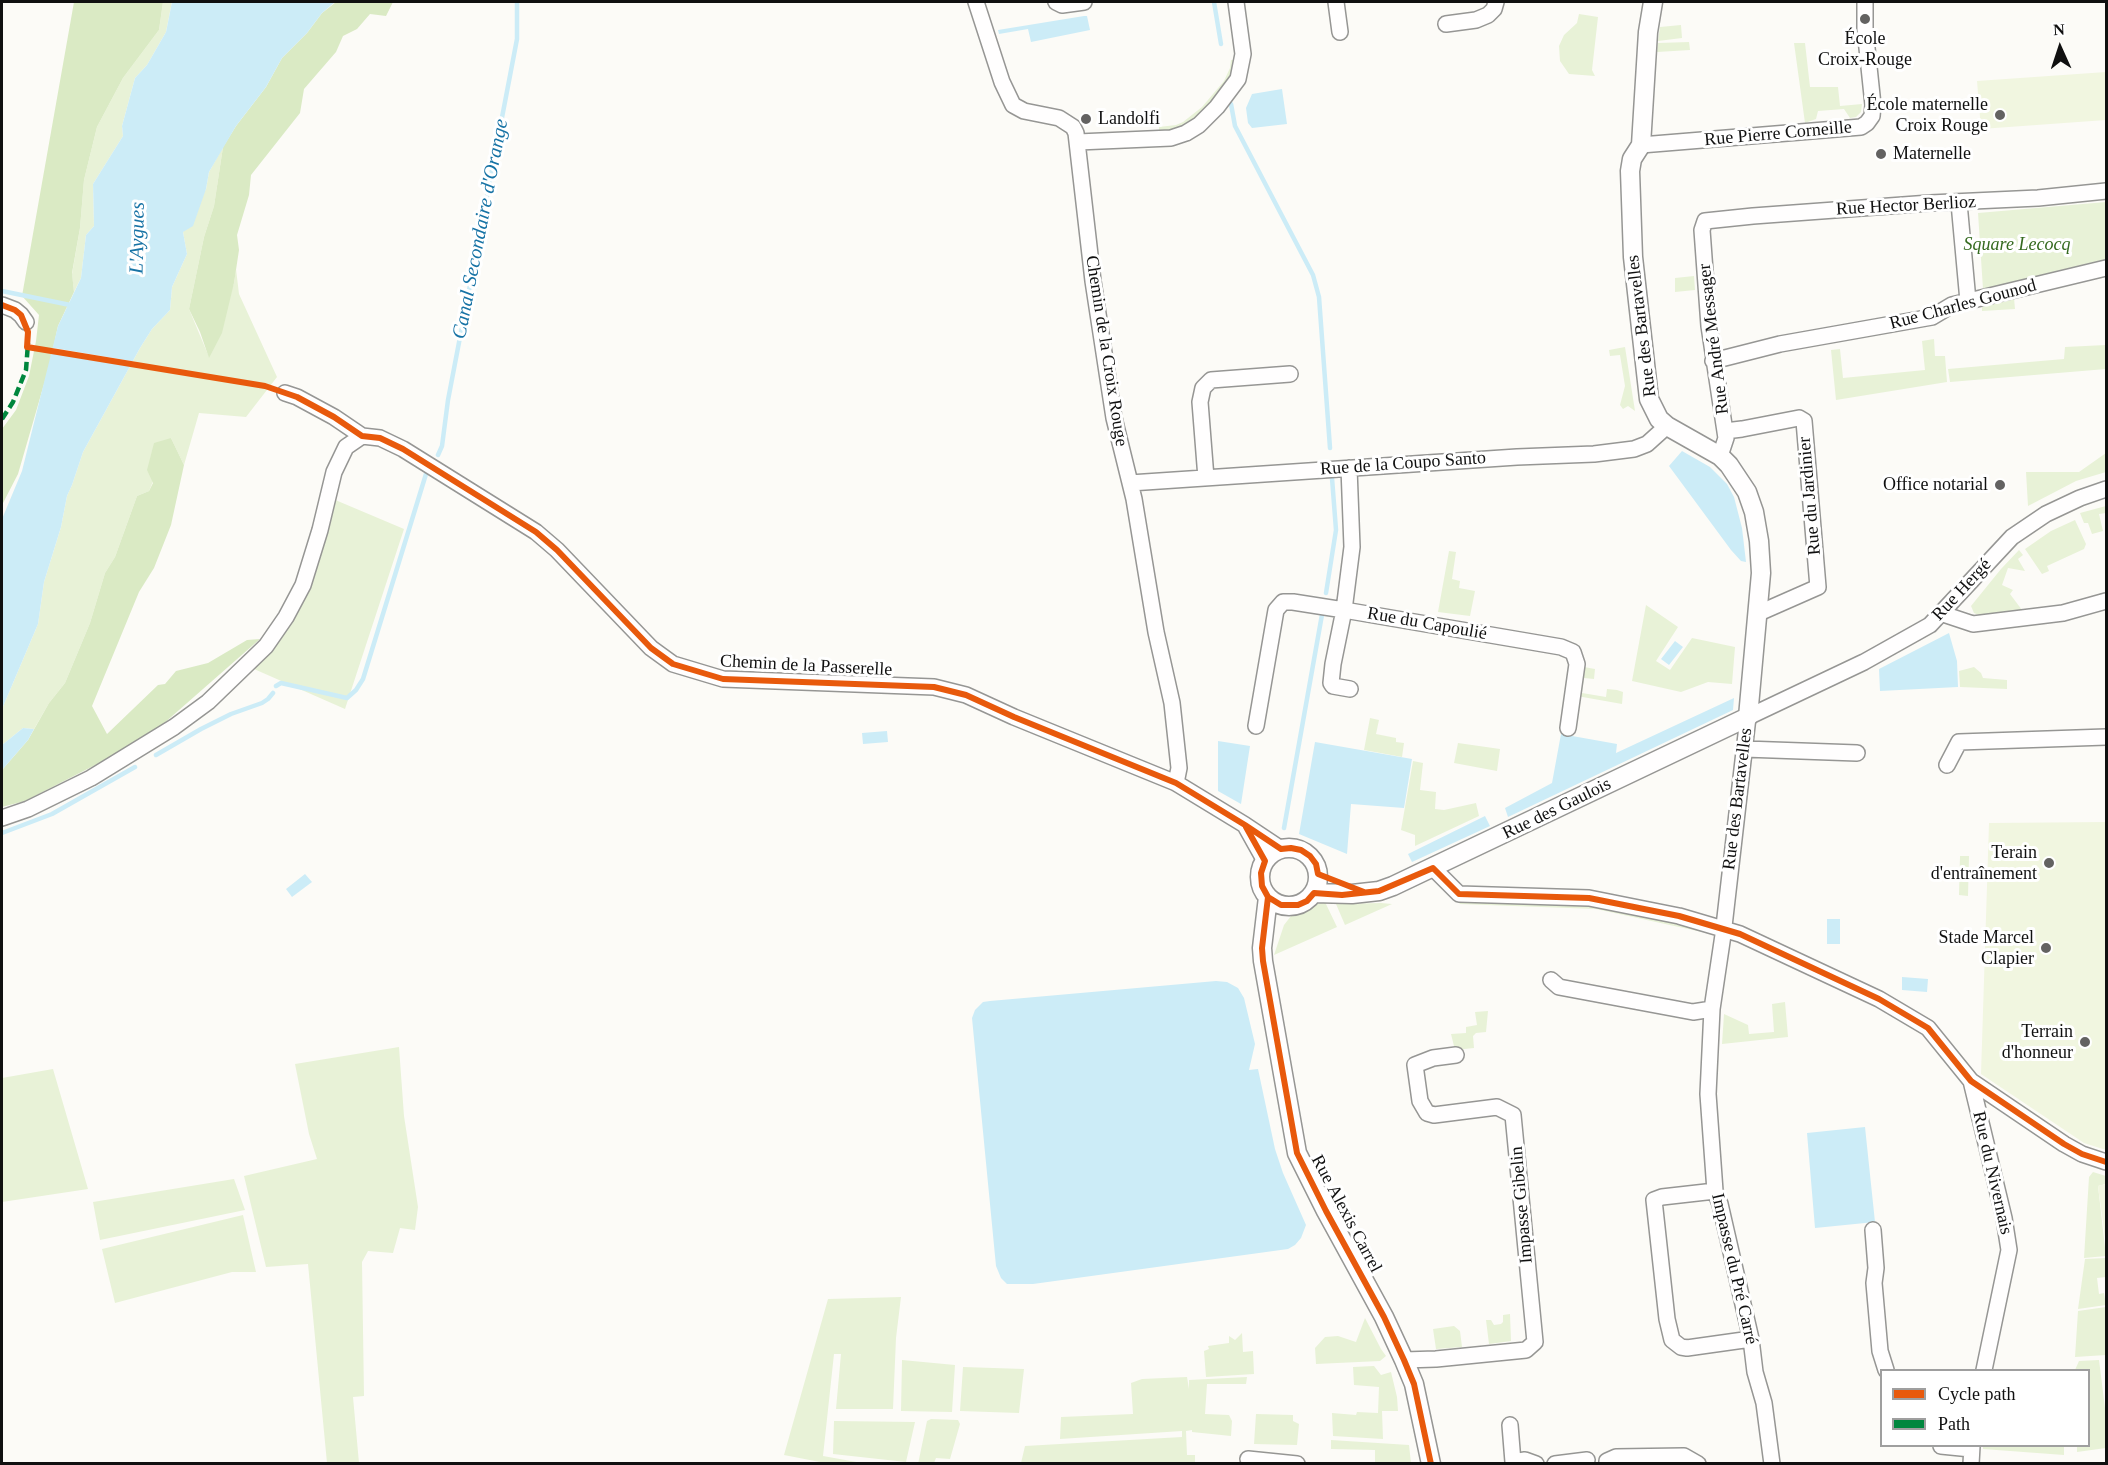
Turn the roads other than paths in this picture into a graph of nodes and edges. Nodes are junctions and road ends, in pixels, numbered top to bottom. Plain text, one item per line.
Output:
1 (976, 2) edge
2 (1056, 2) edge
3 (1084, 2) edge
4 (1236, 2) edge
5 (1336, 2) edge
6 (1496, 2) edge
7 (1653, 2) edge
8 (1865, 4) edge
9 (1446, 24) dead end
10 (1340, 32) dead end
11 (1078, 142) junction
12 (1641, 145) junction
13 (2106, 191) edge
14 (1959, 203) junction
15 (1705, 221) joint
16 (2106, 268) edge
17 (1968, 301) junction
18 (2, 305) edge
19 (26, 322) dead end
20 (1713, 361) junction
21 (1290, 374) dead end
22 (285, 393) dead end
23 (1667, 426) junction
24 (1725, 431) junction
25 (362, 436) junction
26 (1720, 456) junction
27 (1349, 468) junction
28 (1206, 478) junction
29 (1130, 483) junction
30 (2106, 489) edge
31 (2106, 601) edge
32 (1344, 610) junction
33 (1759, 613) junction
34 (1940, 613) junction
35 (1350, 689) dead end
36 (1748, 717) junction
37 (1256, 726) dead end
38 (1568, 728) dead end
39 (2106, 736) edge
40 (1745, 749) junction
41 (1857, 753) dead end
42 (1947, 765) dead end
43 (1176, 783) junction
44 (2, 818) edge
45 (1245, 825) junction
46 (1281, 849) junction
47 (1265, 861) junction
48 (1434, 868) junction
49 (1318, 874) junction
50 (1364, 892) junction
51 (1314, 893) junction
52 (1268, 897) junction
53 (1288, 906) junction
54 (1724, 929) junction
55 (1264, 938) junction
56 (1551, 980) dead end
57 (1712, 1009) junction
58 (1456, 1055) dead end
59 (1971, 1082) junction
60 (2106, 1162) edge
61 (1715, 1191) junction
62 (1874, 1230) dead end
63 (1751, 1339) junction
64 (1404, 1359) junction
65 (1885, 1369) edge
66 (1984, 1369) edge
67 (1510, 1425) dead end
68 (1945, 1447) edge
69 (1972, 1453) edge
70 (1248, 1459) dead end
71 (1587, 1460) dead end
72 (1297, 1464) edge
73 (1431, 1464) edge
74 (1536, 1464) edge
75 (1555, 1464) edge
76 (1607, 1464) edge
77 (1698, 1464) edge
78 (1772, 1464) edge

1 - 11 street, Chemin de la Croix Rouge
2 - 3 street
4 - 11 street
5 - 10 street
6 - 9 street
7 - 12 street, Rue des Bartavelles
8 - 12 street, Rue Pierre Corneille
11 - 29 street, Chemin de la Croix Rouge
12 - 23 street, Rue des Bartavelles
13 - 14 street, Rue Hector Berlioz
14 - 15 street, Rue Hector Berlioz
14 - 17 street
15 - 20 street, Rue André Messager
16 - 17 street, Rue Charles Gounod
17 - 20 street, Rue Charles Gounod
18 - 19 street
20 - 24 street, Rue André Messager
21 - 28 street
22 - 25 street, Chemin de la Passerelle
23 - 26 street, Rue des Bartavelles
23 - 27 street, Rue de la Coupo Santo
24 - 26 street, Rue André Messager
24 - 33 street, Rue du Jardinier
25 - 43 street, Chemin de la Passerelle
25 - 44 street
26 - 33 street, Rue des Bartavelles
27 - 28 street, Rue de la Coupo Santo
27 - 32 street, Rue du Capoulié
28 - 29 street, Rue de la Coupo Santo
29 - 43 street, Chemin de la Croix Rouge
30 - 34 street, Rue Hergé
31 - 34 street
32 - 35 street
32 - 37 street
32 - 38 street, Rue du Capoulié
33 - 36 street, Rue des Bartavelles
34 - 36 street, Rue Hergé
36 - 40 street, Rue des Bartavelles
36 - 48 street, Rue des Gaulois
39 - 42 street
40 - 41 street
40 - 54 street, Rue des Bartavelles
43 - 45 street, Chemin de la Passerelle
45 - 46 street, Chemin de la Passerelle
45 - 47 street, Chemin de la Passerelle
46 - 47 street
46 - 49 street, Chemin de la Passerelle
47 - 52 street
48 - 50 street, Rue des Gaulois
48 - 54 street
49 - 50 street
49 - 51 street
50 - 51 street
51 - 53 street
52 - 53 street
52 - 55 street, Rue Alexis Carrel
53 - 55 street
54 - 57 street, Impasse du Pré Carré
54 - 59 street
55 - 64 street, Rue Alexis Carrel
56 - 57 street
57 - 61 street, Impasse du Pré Carré
58 - 64 street, Impasse Gibelin
59 - 60 street
59 - 66 street, Rue du Nivernais
61 - 63 street, Impasse du Pré Carré
61 - 63 street
62 - 65 street
63 - 78 street, Impasse du Pré Carré
64 - 73 street, Rue Alexis Carrel
67 - 74 street
68 - 69 street
70 - 72 street
71 - 75 street
76 - 77 street

